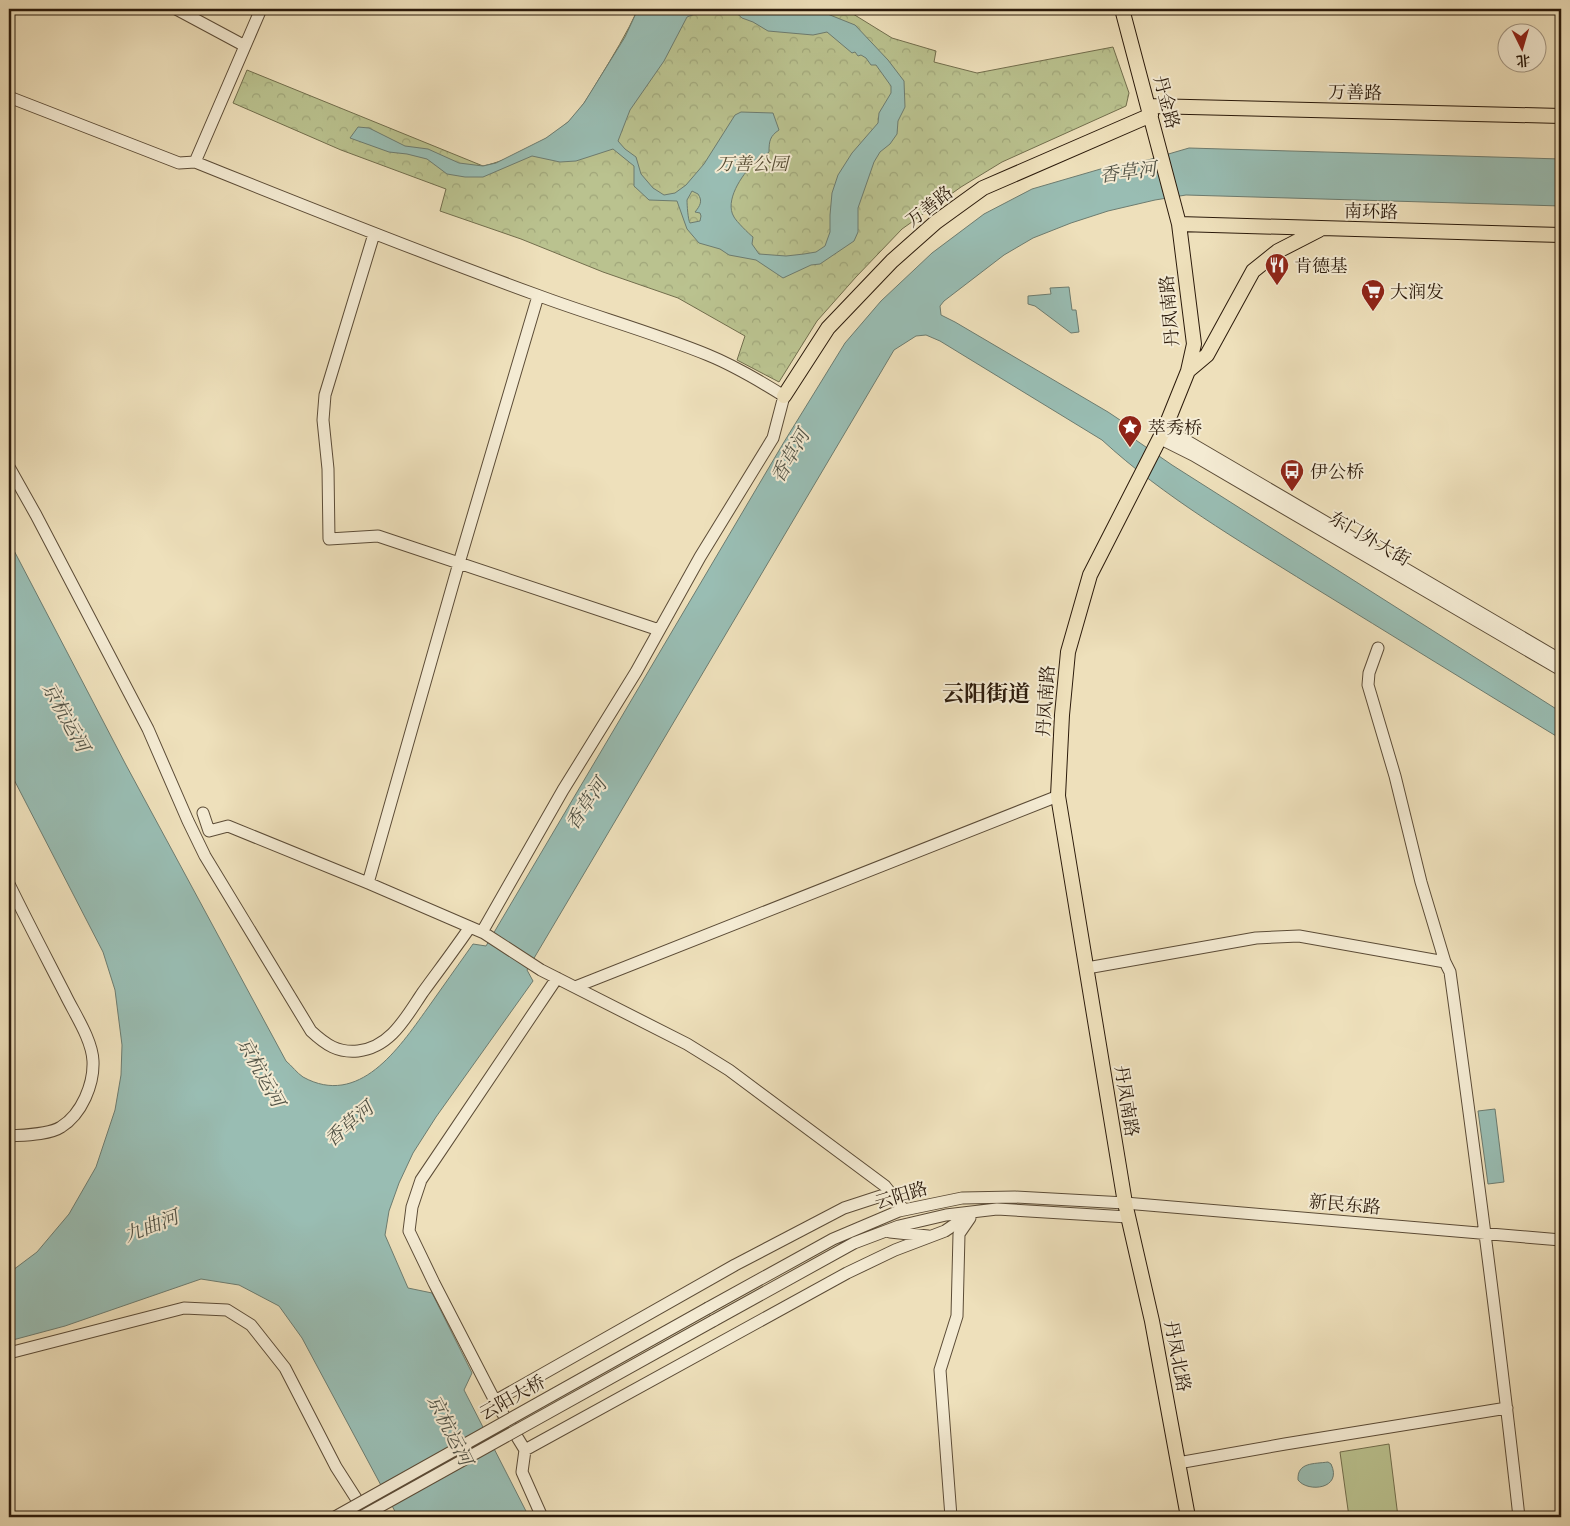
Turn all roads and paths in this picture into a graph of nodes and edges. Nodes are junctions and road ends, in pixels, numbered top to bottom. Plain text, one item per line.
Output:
1 (176, 9) edge
2 (261, 9) edge
3 (1122, 9) edge
4 (245, 46) junction
5 (9, 97) edge
6 (1150, 111) junction
7 (1561, 116) edge
8 (195, 162) junction
9 (1179, 224) junction
10 (1323, 228) junction
11 (374, 234) junction
12 (1561, 234) edge
13 (538, 296) junction
14 (1188, 371) junction
15 (784, 396) junction
16 (1159, 439) junction
17 (9, 467) edge
18 (459, 563) junction
19 (658, 630) junction
20 (1378, 648) dead end
21 (1561, 660) edge
22 (1561, 670) edge
23 (1058, 796) junction
24 (203, 813) dead end
25 (368, 883) junction
26 (9, 884) edge
27 (470, 927) junction
28 (483, 933) junction
29 (1445, 962) junction
30 (1087, 968) junction
31 (557, 978) junction
32 (575, 987) junction
33 (9, 1136) edge
34 (890, 1192) junction
35 (1125, 1203) junction
36 (904, 1210) junction
37 (973, 1212) junction
38 (1128, 1217) junction
39 (885, 1231) junction
40 (1484, 1233) junction
41 (959, 1234) junction
42 (930, 1237) junction
43 (1561, 1240) edge
44 (708, 1308) joint
45 (713, 1321) joint
46 (9, 1353) edge
47 (496, 1401) junction
48 (1507, 1408) junction
49 (525, 1450) junction
50 (1178, 1463) junction
51 (334, 1517) edge
52 (361, 1517) edge
53 (368, 1517) edge
54 (542, 1517) edge
55 (951, 1517) edge
56 (1188, 1517) edge
57 (1519, 1517) edge

1 - 4 street
2 - 4 street
3 - 6 main road, 丹金路
4 - 8 street
5 - 8 street
6 - 7 main road, 万善路
6 - 9 main road, 丹金路
6 - 15 main road, 万善路
8 - 11 street
9 - 10 main road, 南环路
9 - 14 main road, 丹凤南路
10 - 12 main road, 南环路
10 - 14 main road
11 - 13 street
11 - 18 street
13 - 15 street
13 - 18 street
14 - 16 main road, 丹凤南路
15 - 19 street
16 - 21 street, 东门外大街
16 - 22 street, 东门外大街
16 - 23 main road, 丹凤南路
17 - 27 street
18 - 19 street
18 - 25 street
19 - 28 street
20 - 29 street
23 - 30 main road, 丹凤南路
23 - 32 street
24 - 25 street
25 - 27 street
26 - 33 street
27 - 28 street
28 - 31 street
29 - 30 street
29 - 40 street
30 - 35 main road, 丹凤南路
31 - 32 street
31 - 47 street
32 - 34 street
34 - 36 street
34 - 47 street
35 - 36 street, 云阳路
35 - 38 main road, 丹凤北路
35 - 40 street, 新民东路
36 - 44 street, 云阳路
37 - 38 street, 云阳路
37 - 39 street, 云阳路
37 - 41 street
37 - 42 street
38 - 50 main road, 丹凤北路
39 - 42 street
39 - 45 street, 云阳路
40 - 43 street, 新民东路
40 - 48 street
41 - 42 street
41 - 55 street
42 - 49 street
44 - 51 street, 云阳大桥, bridge
45 - 52 street, 云阳大桥, bridge
46 - 53 street
47 - 49 street
48 - 50 street
48 - 57 street
49 - 54 street
50 - 56 main road, 丹凤北路

